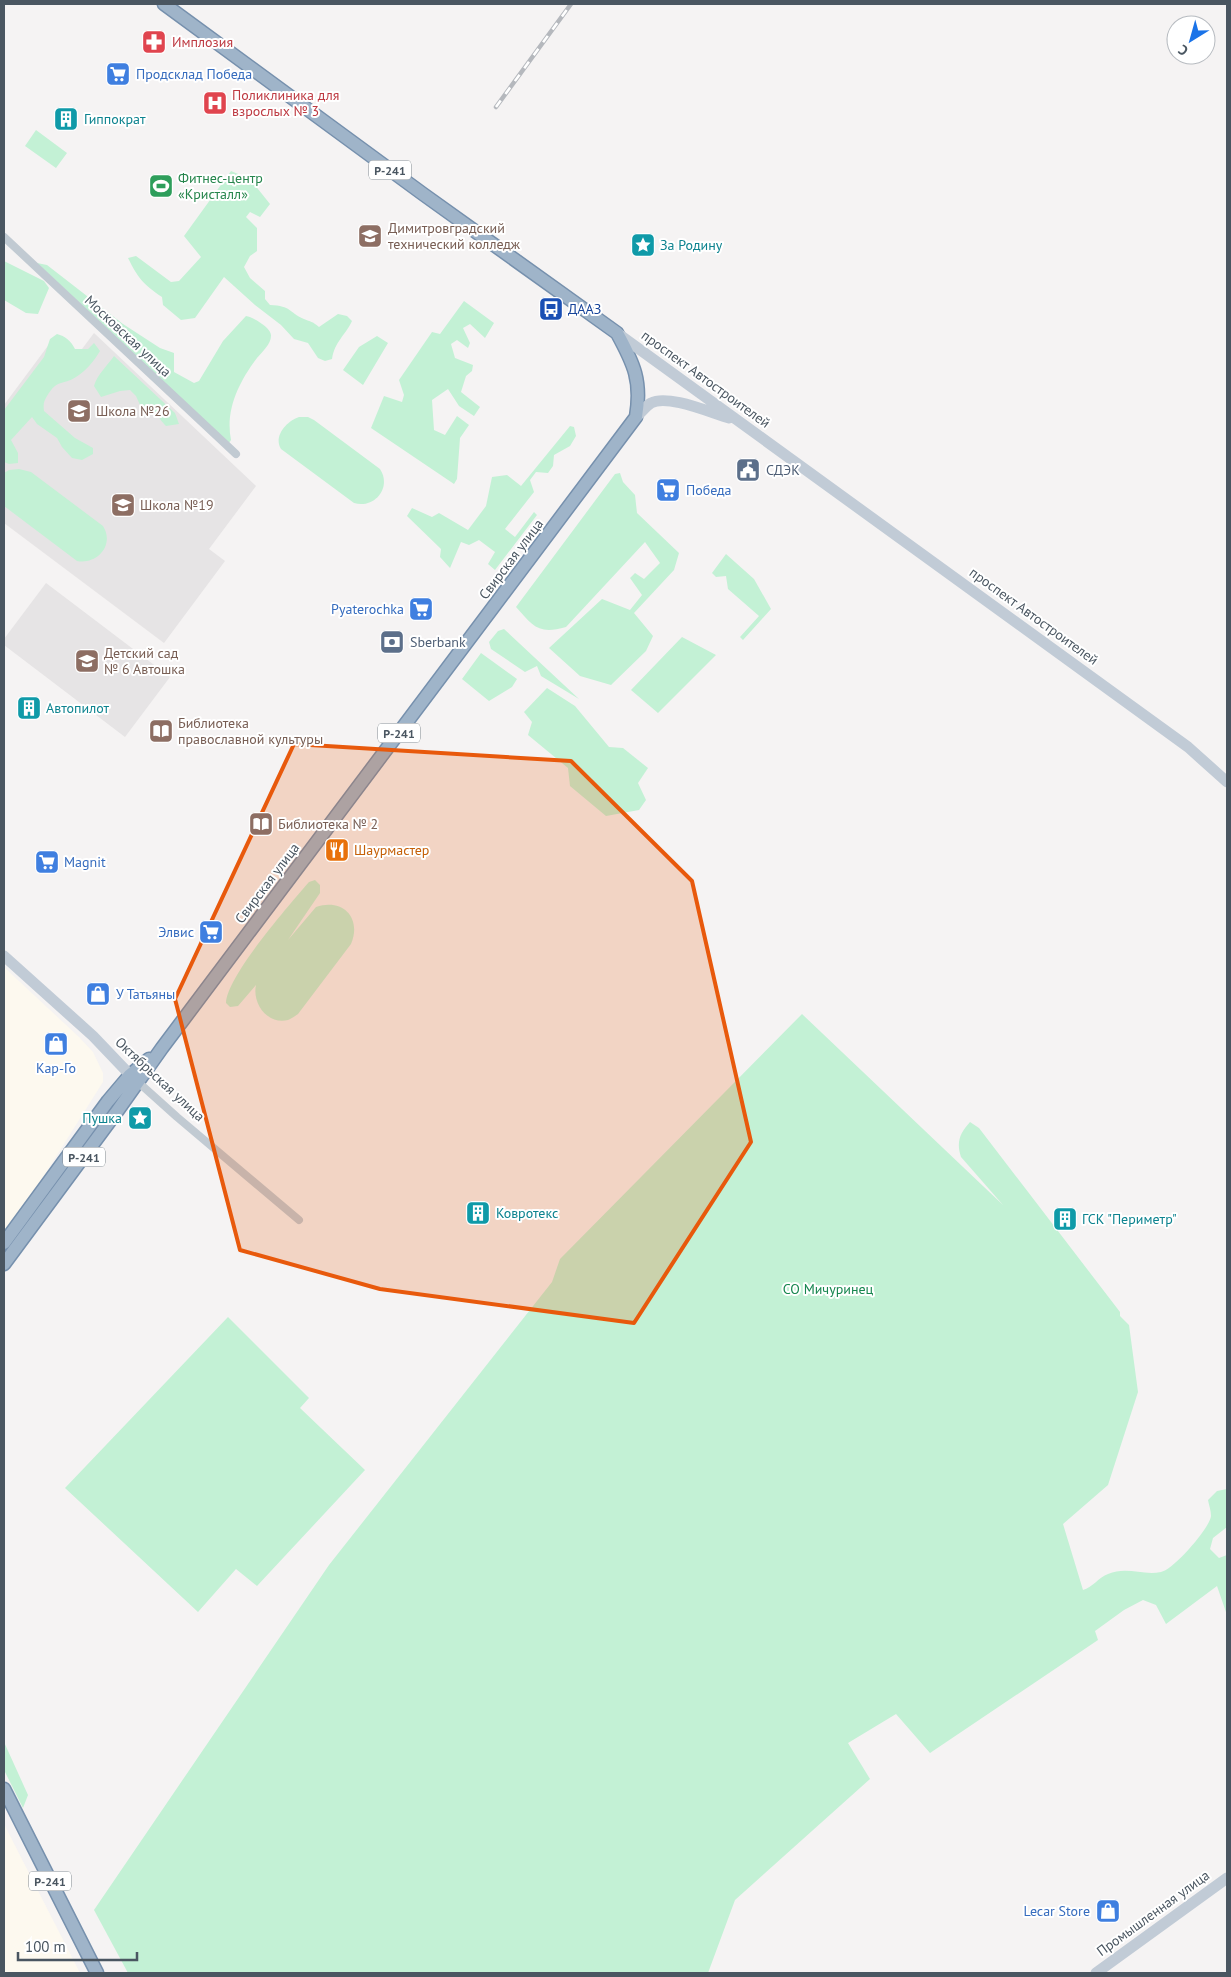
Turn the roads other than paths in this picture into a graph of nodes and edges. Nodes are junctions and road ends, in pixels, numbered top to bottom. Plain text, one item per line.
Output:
1 (164, 4) edge
2 (4, 237) edge
3 (617, 333) junction
4 (636, 417) junction
5 (737, 420) junction
6 (236, 454) dead end
7 (1227, 782) edge
8 (4, 956) edge
9 (134, 1079) junction
10 (299, 1220) dead end
11 (4, 1243) edge
12 (4, 1264) edge
13 (4, 1789) edge
14 (1227, 1878) edge
15 (97, 1973) edge
16 (1096, 1973) edge

1 - 3 highway, проспект Автостроителей / Р-241
2 - 6 street, Московская улица
3 - 4 highway, Р-241
3 - 5 main road, проспект Автостроителей
4 - 5 main road, Свирская улица
4 - 9 highway, Свирская улица / Р-241
5 - 7 main road, проспект Автостроителей
8 - 9 main road, Октябрьская улица
9 - 10 street, Октябрьская улица
9 - 11 highway, Р-241
9 - 12 highway, Свирская улица / Р-241
13 - 15 highway, Р-241
14 - 16 main road, Промышленная улица

